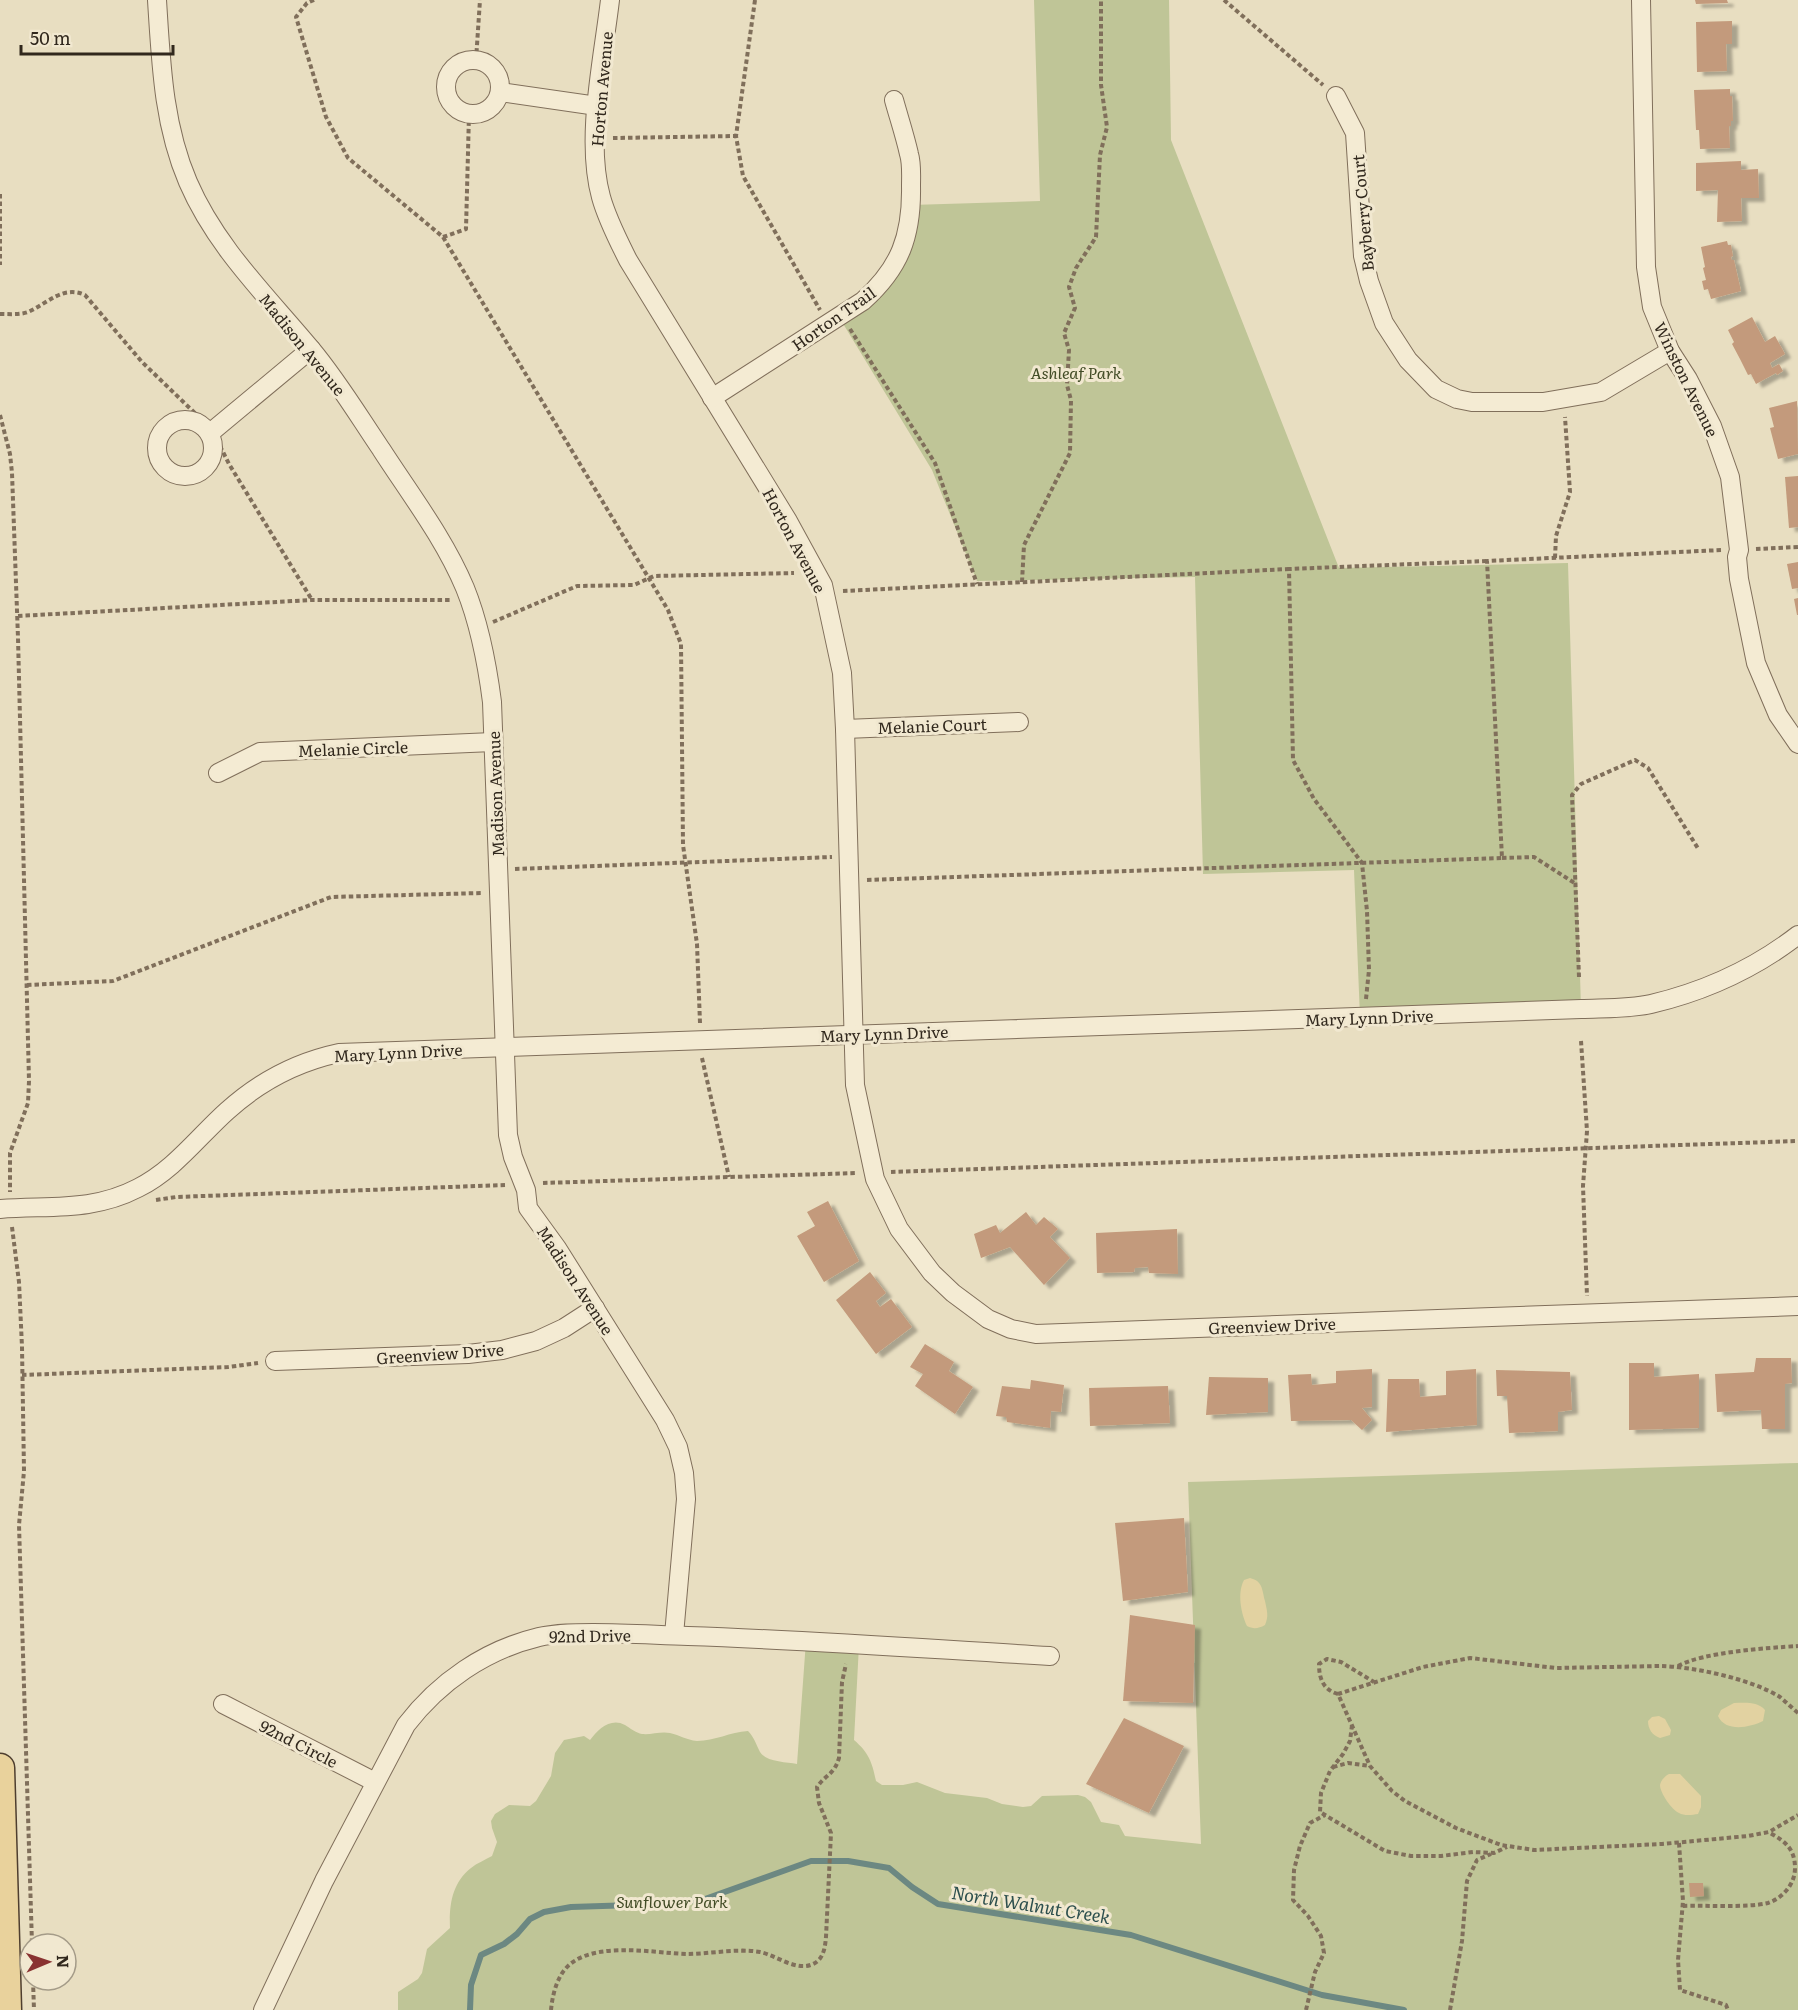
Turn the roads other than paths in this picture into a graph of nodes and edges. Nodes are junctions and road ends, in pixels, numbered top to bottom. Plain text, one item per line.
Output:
1 (157, 0) edge
2 (610, 0) edge
3 (1641, 0) edge
4 (500, 92) junction
5 (1336, 96) road end
6 (894, 100) dead end
7 (597, 106) junction
8 (311, 349) junction
9 (1670, 351) junction
10 (712, 398) junction
11 (212, 432) road end
12 (1019, 722) dead end
13 (845, 729) junction
14 (494, 742) junction
15 (1798, 744) edge
16 (218, 772) dead end
17 (1798, 935) edge
18 (854, 1034) junction
19 (504, 1046) junction
20 (862, 1124) joint
21 (0, 1209) edge
22 (1798, 1306) edge
23 (595, 1308) junction
24 (275, 1361) road end
25 (674, 1635) junction
26 (1050, 1656) dead end
27 (223, 1704) dead end
28 (0, 1768) edge
29 (375, 1782) junction
30 (7, 2010) edge
31 (263, 2010) edge

1 - 8 street, Madison Avenue
2 - 7 street, Horton Avenue
3 - 9 street, Winston Avenue
4 - 4 street
4 - 7 street
5 - 9 street, Bayberry Court
6 - 10 street, Horton Trail
7 - 10 street, Horton Avenue
8 - 11 street
8 - 14 street, Madison Avenue
9 - 15 street, Winston Avenue
10 - 13 street, Horton Avenue
12 - 13 street, Melanie Court
13 - 18 street, Horton Avenue
14 - 16 street, Melanie Circle
14 - 19 street, Madison Avenue
17 - 18 street, Mary Lynn Drive
18 - 19 street, Mary Lynn Drive
18 - 20 street, Horton Avenue
19 - 21 street, Mary Lynn Drive
19 - 23 street, Madison Avenue
20 - 22 street, Greenview Drive
23 - 24 street, Greenview Drive
23 - 25 street, Madison Avenue
25 - 26 street, 92nd Drive
25 - 29 street, 92nd Drive
27 - 29 street, 92nd Circle
28 - 30 main road
29 - 31 street, 92nd Drive

